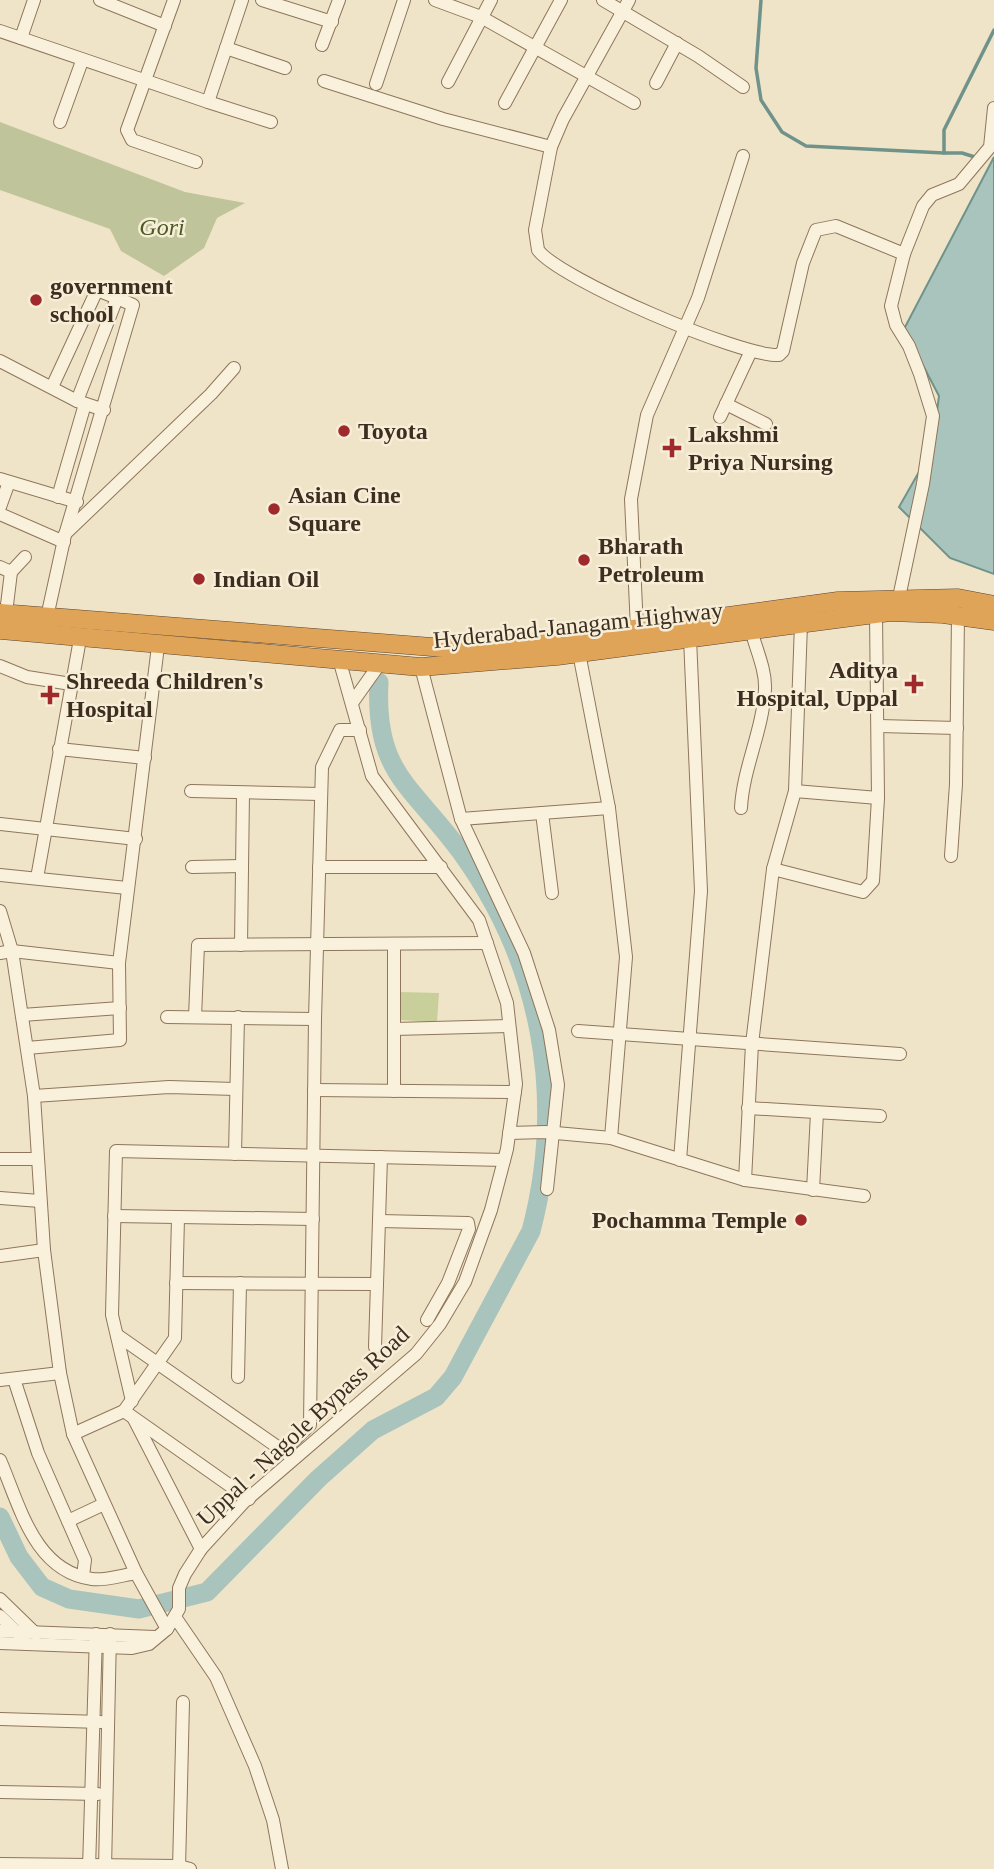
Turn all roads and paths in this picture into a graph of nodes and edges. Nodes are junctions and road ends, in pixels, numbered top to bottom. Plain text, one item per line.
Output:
1 (34, 0) edge
2 (100, 0) edge
3 (174, 0) edge
4 (242, 0) edge
5 (262, 0) edge
6 (339, 0) edge
7 (404, 0) edge
8 (435, 0) edge
9 (491, 0) edge
10 (561, 0) edge
11 (603, 0) edge
12 (626, 6) edge
13 (481, 17) junction
14 (332, 22) junction
15 (165, 26) junction
16 (0, 31) edge
17 (22, 38) junction
18 (677, 43) junction
19 (323, 45) dead end
20 (534, 47) junction
21 (226, 48) junction
22 (82, 61) junction
23 (285, 68) dead end
24 (586, 76) junction
25 (324, 81) dead end
26 (144, 82) junction
27 (448, 82) dead end
28 (376, 83) dead end
29 (656, 83) dead end
30 (743, 87) dead end
31 (208, 102) junction
32 (505, 103) dead end
33 (634, 103) dead end
34 (994, 108) edge
35 (60, 122) dead end
36 (271, 122) dead end
37 (551, 147) junction
38 (743, 156) dead end
39 (196, 162) dead end
40 (904, 254) junction
41 (117, 298) junction
42 (684, 329) junction
43 (750, 352) junction
44 (0, 361) edge
45 (234, 368) dead end
46 (52, 387) junction
47 (81, 402) junction
48 (726, 404) junction
49 (104, 410) junction
50 (720, 417) dead end
51 (766, 424) dead end
52 (5, 480) edge
53 (58, 497) junction
54 (77, 502) junction
55 (0, 507) edge
56 (0, 514) edge
57 (64, 538) junction
58 (25, 557) dead end
59 (6, 570) edge
60 (897, 605) junction
61 (994, 605) edge
62 (876, 614) junction
63 (958, 616) junction
64 (47, 617) junction
65 (2, 619) edge
66 (994, 621) edge
67 (801, 624) junction
68 (637, 629) junction
69 (751, 630) junction
70 (690, 638) junction
71 (80, 639) junction
72 (158, 646) junction
73 (579, 653) junction
74 (339, 659) junction
75 (381, 662) junction
76 (0, 666) edge
77 (421, 667) junction
78 (75, 676) junction
79 (352, 703) junction
80 (879, 726) junction
81 (957, 728) junction
82 (360, 730) junction
83 (59, 749) junction
84 (145, 758) junction
85 (796, 791) junction
86 (191, 792) dead end
87 (243, 793) junction
88 (320, 794) junction
89 (878, 798) junction
90 (609, 808) junction
91 (741, 808) dead end
92 (542, 813) junction
93 (461, 819) junction
94 (0, 824) edge
95 (45, 829) junction
96 (136, 839) junction
97 (951, 856) dead end
98 (242, 866) junction
99 (192, 867) dead end
100 (319, 867) junction
101 (441, 867) junction
102 (773, 870) junction
103 (0, 875) edge
104 (37, 878) junction
105 (127, 888) junction
106 (552, 892) dead end
107 (0, 911) edge
108 (486, 943) junction
109 (241, 945) junction
110 (317, 945) junction
111 (394, 946) junction
112 (6, 952) edge
113 (119, 962) junction
114 (120, 1009) junction
115 (22, 1015) junction
116 (167, 1017) dead end
117 (195, 1017) junction
118 (238, 1017) junction
119 (315, 1019) junction
120 (509, 1026) junction
121 (394, 1029) junction
122 (578, 1031) dead end
123 (620, 1035) junction
124 (689, 1039) junction
125 (752, 1044) junction
126 (27, 1048) junction
127 (900, 1054) dead end
128 (236, 1089) junction
129 (314, 1090) junction
130 (394, 1091) junction
131 (514, 1092) junction
132 (34, 1096) junction
133 (748, 1108) junction
134 (817, 1112) junction
135 (880, 1116) dead end
136 (509, 1133) junction
137 (552, 1133) junction
138 (611, 1138) junction
139 (235, 1154) junction
140 (313, 1156) junction
141 (381, 1157) junction
142 (37, 1158) junction
143 (0, 1159) edge
144 (504, 1160) junction
145 (680, 1160) junction
146 (745, 1180) junction
147 (547, 1189) dead end
148 (813, 1190) junction
149 (864, 1196) dead end
150 (0, 1198) edge
151 (40, 1201) junction
152 (114, 1216) junction
153 (178, 1217) junction
154 (313, 1219) junction
155 (380, 1221) junction
156 (44, 1250) junction
157 (0, 1255) edge
158 (312, 1282) junction
159 (176, 1283) junction
160 (240, 1283) junction
161 (377, 1284) junction
162 (427, 1320) dead end
163 (117, 1335) junction
164 (375, 1347) dead end
165 (158, 1364) junction
166 (60, 1373) junction
167 (238, 1377) dead end
168 (14, 1379) junction
169 (0, 1380) edge
170 (130, 1410) junction
171 (73, 1434) junction
172 (283, 1451) junction
173 (295, 1459) junction
174 (0, 1461) edge
175 (249, 1499) junction
176 (104, 1504) junction
177 (68, 1521) junction
178 (201, 1549) junction
179 (136, 1573) junction
180 (83, 1576) junction
181 (0, 1599) edge
182 (177, 1613) junction
183 (0, 1616) edge
184 (167, 1629) junction
185 (0, 1631) edge
186 (16, 1631) junction
187 (31, 1637) junction
188 (96, 1640) junction
189 (110, 1641) junction
190 (0, 1643) edge
191 (183, 1702) dead end
192 (0, 1719) edge
193 (108, 1721) junction
194 (93, 1722) junction
195 (0, 1792) edge
196 (91, 1794) junction
197 (107, 1794) junction
198 (0, 1864) edge
199 (89, 1868) edge
200 (105, 1868) edge
201 (183, 1868) edge
202 (282, 1869) edge

1 - 17 street
2 - 15 street
3 - 15 street
4 - 21 street
5 - 14 street
6 - 14 street
7 - 28 street
8 - 13 street
9 - 13 street
10 - 20 street
11 - 12 street
12 - 18 street
12 - 24 street
13 - 20 street
13 - 27 street
14 - 19 street
15 - 26 street
16 - 17 street
17 - 22 street
18 - 29 street
18 - 30 street
20 - 24 street
20 - 32 street
21 - 23 street
21 - 31 street
22 - 26 street
22 - 35 street
24 - 33 street
24 - 37 street
25 - 37 street
26 - 31 street
26 - 39 street
31 - 36 street
34 - 40 street
37 - 42 street
38 - 42 street
40 - 43 street
40 - 60 street
41 - 46 street
41 - 47 street
41 - 49 street
42 - 43 street
42 - 68 street
43 - 48 street
44 - 46 street
45 - 57 street
46 - 47 street
47 - 49 street
47 - 53 street
48 - 50 street
48 - 51 street
49 - 54 street
52 - 53 street
52 - 55 street
53 - 54 street
54 - 57 street
56 - 57 street
57 - 64 street
58 - 59 street
59 - 65 street
60 - 61 highway, Hyderabad-Janagam Highway
60 - 62 highway, Hyderabad-Janagam Highway
60 - 63 highway, Hyderabad-Janagam Highway
60 - 68 highway, Hyderabad-Janagam Highway
62 - 67 highway, Hyderabad-Janagam Highway
62 - 80 street
63 - 66 highway, Hyderabad-Janagam Highway
63 - 81 street
64 - 65 highway, Hyderabad-Janagam Highway
64 - 68 highway, Hyderabad-Janagam Highway
65 - 71 highway, Hyderabad-Janagam Highway
67 - 69 highway, Hyderabad-Janagam Highway
67 - 85 street
69 - 70 highway, Hyderabad-Janagam Highway
69 - 91 street
70 - 73 highway, Hyderabad-Janagam Highway
70 - 124 street
71 - 72 highway, Hyderabad-Janagam Highway
71 - 78 street
72 - 74 highway, Hyderabad-Janagam Highway
72 - 84 street
73 - 77 highway, Hyderabad-Janagam Highway
73 - 90 street
74 - 75 highway, Hyderabad-Janagam Highway
74 - 79 street, Uppal - Nagole Bypass Road
75 - 77 highway, Hyderabad-Janagam Highway
75 - 79 street
76 - 78 street
77 - 93 street
78 - 83 street
79 - 82 street, Uppal - Nagole Bypass Road
80 - 81 street
80 - 89 street
81 - 97 street
82 - 88 street
82 - 101 street, Uppal - Nagole Bypass Road
83 - 84 street
83 - 95 street
84 - 96 street
85 - 89 street
85 - 102 street
86 - 87 street
87 - 88 street
87 - 98 street
88 - 100 street
89 - 102 street
90 - 92 street
90 - 123 street
92 - 93 street
92 - 106 street
93 - 137 street
94 - 95 street
95 - 96 street
95 - 104 street
96 - 105 street
98 - 99 street
98 - 109 street
100 - 101 street
100 - 110 street
101 - 108 street, Uppal - Nagole Bypass Road
102 - 125 street
103 - 104 street
104 - 105 street
105 - 113 street
107 - 112 street
108 - 111 street
108 - 120 street, Uppal - Nagole Bypass Road
109 - 110 street
109 - 117 street
110 - 111 street
110 - 119 street
111 - 121 street
112 - 113 street
112 - 115 street
113 - 114 street
114 - 115 street
114 - 126 street
115 - 126 street
116 - 117 street
117 - 118 street
118 - 119 street
118 - 128 street
119 - 129 street
120 - 121 street
120 - 131 street, Uppal - Nagole Bypass Road
121 - 130 street
122 - 123 street
123 - 124 street
123 - 138 street
124 - 125 street
124 - 145 street
125 - 127 street
125 - 133 street
126 - 132 street
128 - 132 street
128 - 139 street
129 - 130 street
129 - 140 street
130 - 131 street
131 - 136 street, Uppal - Nagole Bypass Road
132 - 142 street
133 - 134 street
133 - 146 street
134 - 135 street
134 - 148 street
136 - 137 street
136 - 144 street, Uppal - Nagole Bypass Road
137 - 138 street
137 - 147 street
138 - 145 street
139 - 140 street
139 - 152 street
140 - 141 street
140 - 154 street
141 - 144 street
141 - 155 street
142 - 143 street
142 - 151 street
144 - 173 street, Uppal - Nagole Bypass Road
145 - 146 street
146 - 148 street
148 - 149 street
150 - 151 street
151 - 156 street
152 - 153 street
152 - 163 street
153 - 154 street
153 - 159 street
154 - 158 street
155 - 161 street
155 - 162 street
156 - 157 street
156 - 166 street
158 - 160 street
158 - 161 street
158 - 172 street
159 - 160 street
159 - 165 street
160 - 167 street
161 - 164 street
163 - 165 street
163 - 170 street
165 - 170 street
165 - 172 street
166 - 168 street
166 - 171 street
168 - 169 street
168 - 177 street
170 - 171 street
170 - 175 street
170 - 178 street
171 - 176 street
172 - 173 street
173 - 175 street, Uppal - Nagole Bypass Road
174 - 180 street
175 - 178 street, Uppal - Nagole Bypass Road
176 - 177 street
176 - 179 street
177 - 180 street
178 - 182 street, Uppal - Nagole Bypass Road
179 - 180 street
179 - 184 street
181 - 187 street
182 - 184 street
182 - 202 street
183 - 186 street
184 - 189 street
185 - 186 street
186 - 187 street
187 - 188 street
187 - 188 street
187 - 190 street
188 - 189 street
188 - 194 street
189 - 193 street
191 - 201 street
192 - 194 street
193 - 194 street
193 - 197 street
194 - 196 street
195 - 196 street
196 - 197 street
196 - 199 street
197 - 200 street
198 - 199 street
199 - 200 street
200 - 201 street

